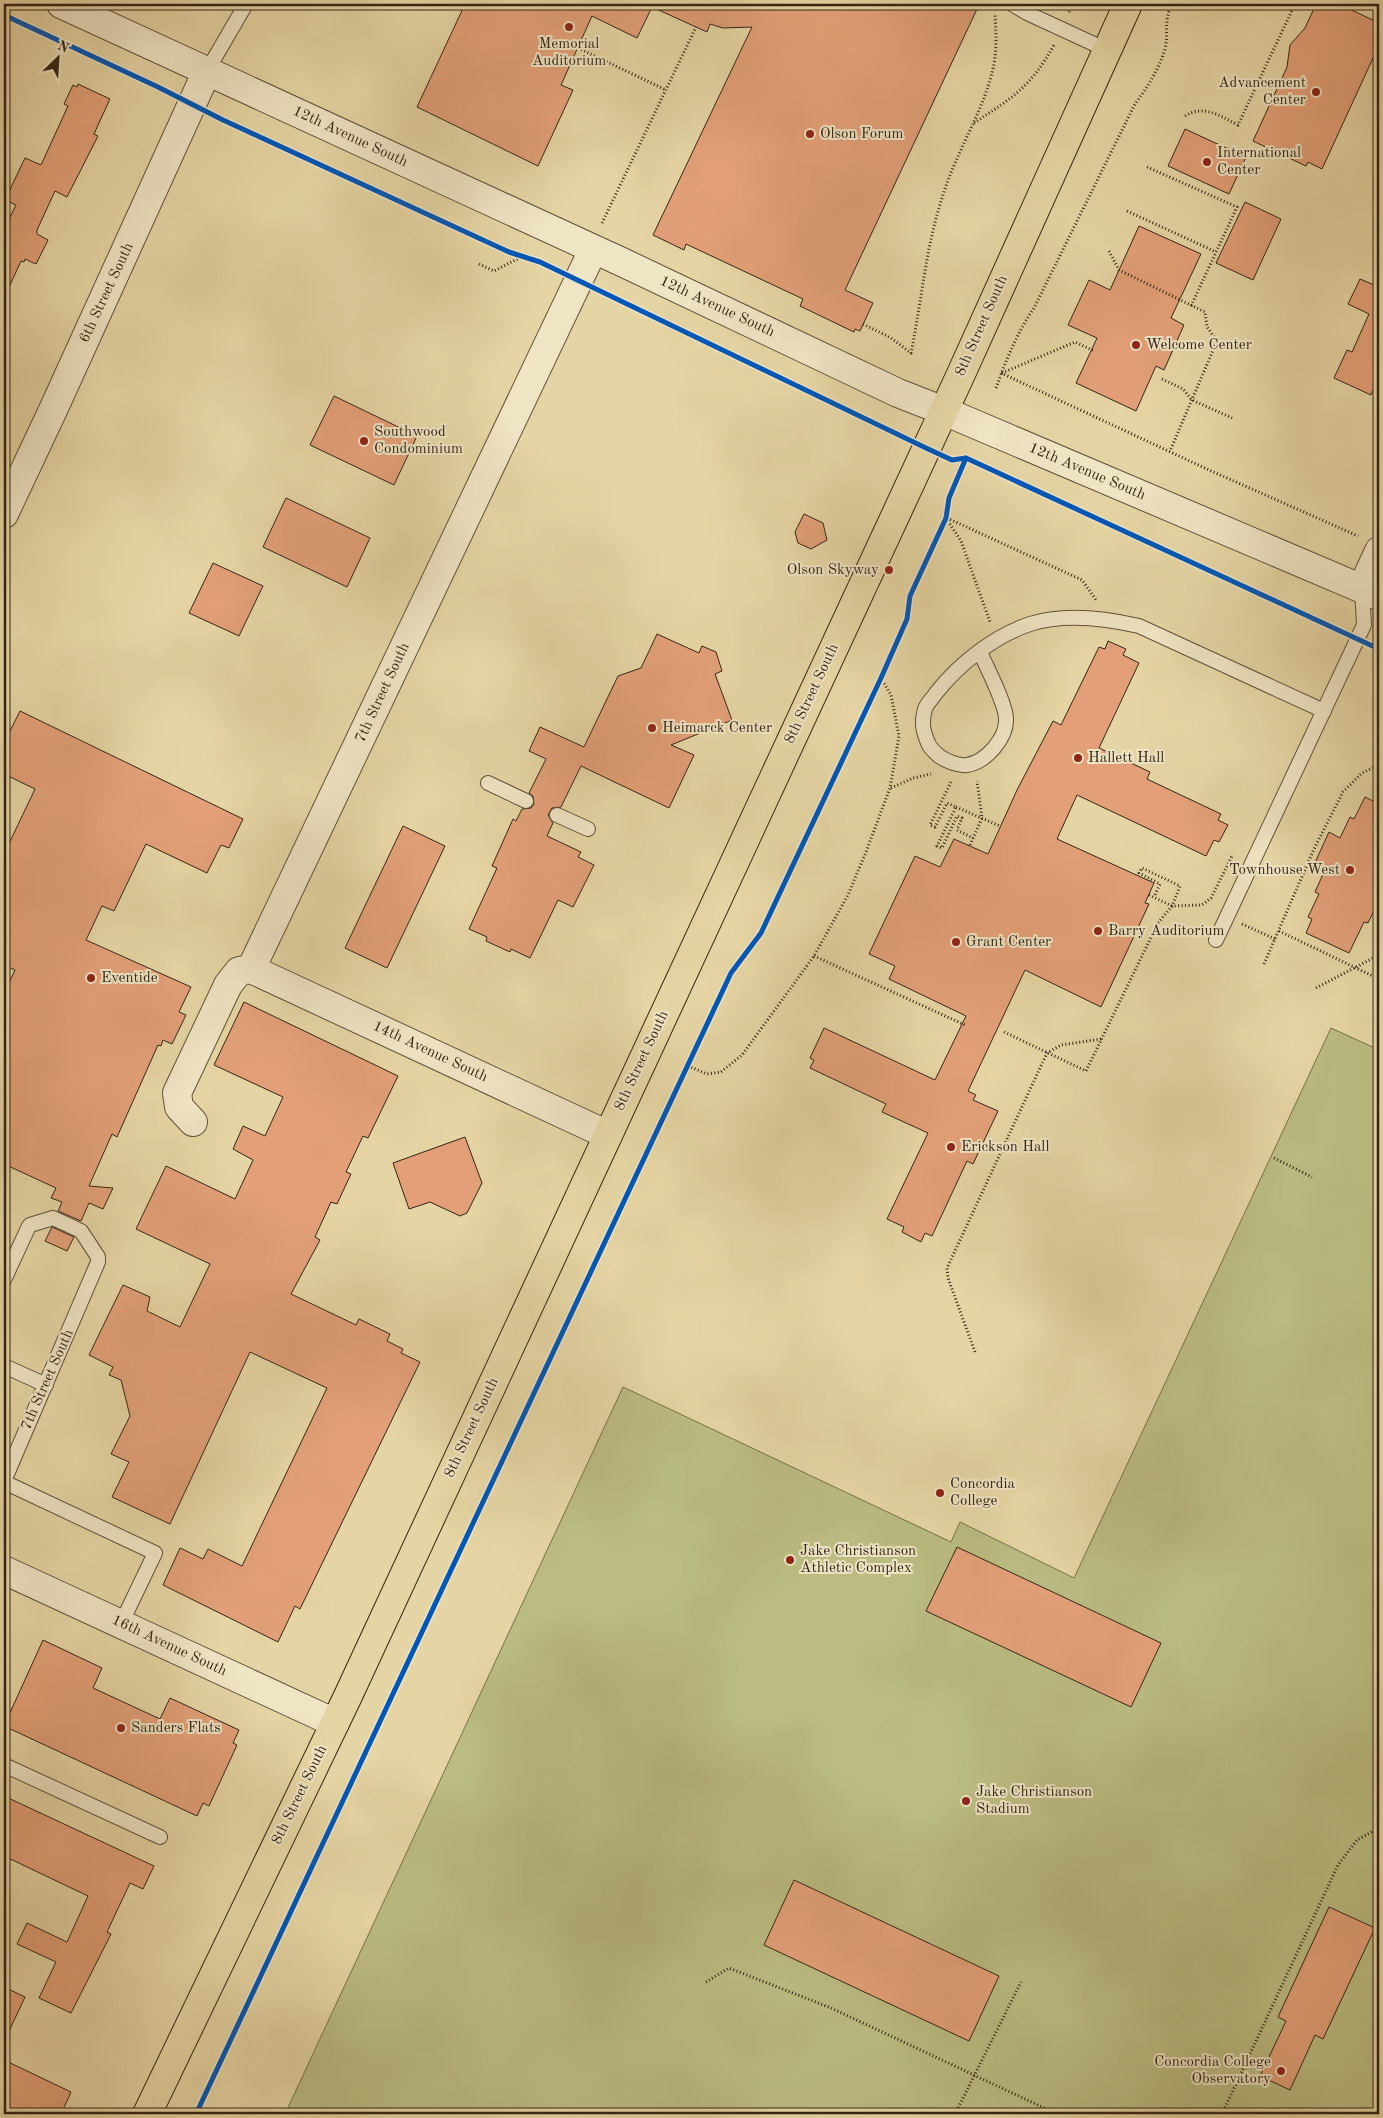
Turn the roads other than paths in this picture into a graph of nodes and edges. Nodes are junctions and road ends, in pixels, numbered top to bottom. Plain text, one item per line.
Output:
1 (61, 4) edge
2 (246, 4) edge
3 (1012, 4) edge
4 (1128, 4) edge
5 (1106, 50) junction
6 (207, 71) junction
7 (593, 250) junction
8 (944, 411) junction
9 (4, 514) edge
10 (1372, 545) edge
11 (1371, 592) edge
12 (980, 652) junction
13 (1324, 711) junction
14 (488, 784) dead end
15 (526, 801) dead end
16 (557, 815) dead end
17 (588, 829) dead end
18 (1216, 940) dead end
19 (252, 969) junction
20 (193, 1122) dead end
21 (608, 1135) junction
22 (4, 1280) edge
23 (4, 1366) edge
24 (46, 1385) junction
25 (8, 1459) edge
26 (4, 1481) edge
27 (4, 1570) edge
28 (121, 1624) junction
29 (335, 1723) junction
30 (4, 1765) edge
31 (160, 1837) dead end
32 (147, 2114) edge

1 - 6 street, 12th Avenue South
2 - 6 lane
3 - 5 lane
4 - 5 main road, 8th Street South
5 - 8 main road, 8th Street South
6 - 7 street, 12th Avenue South
6 - 9 street, 6th Street South
7 - 8 street, 12th Avenue South
7 - 19 street, 7th Street South
8 - 11 street, 12th Avenue South
8 - 21 main road, 8th Street South
10 - 11 street
11 - 13 lane
12 - 12 lane
12 - 13 lane
13 - 18 lane
14 - 15 lane
16 - 17 lane
19 - 20 street
19 - 21 street, 14th Avenue South
21 - 29 main road, 8th Street South
22 - 24 lane, 7th Street South
23 - 24 lane
24 - 25 lane, 7th Street South
25 - 26 lane, 7th Street South
26 - 28 lane
27 - 28 street, 16th Avenue South
28 - 29 street, 16th Avenue South
29 - 32 main road, 8th Street South
30 - 31 lane

